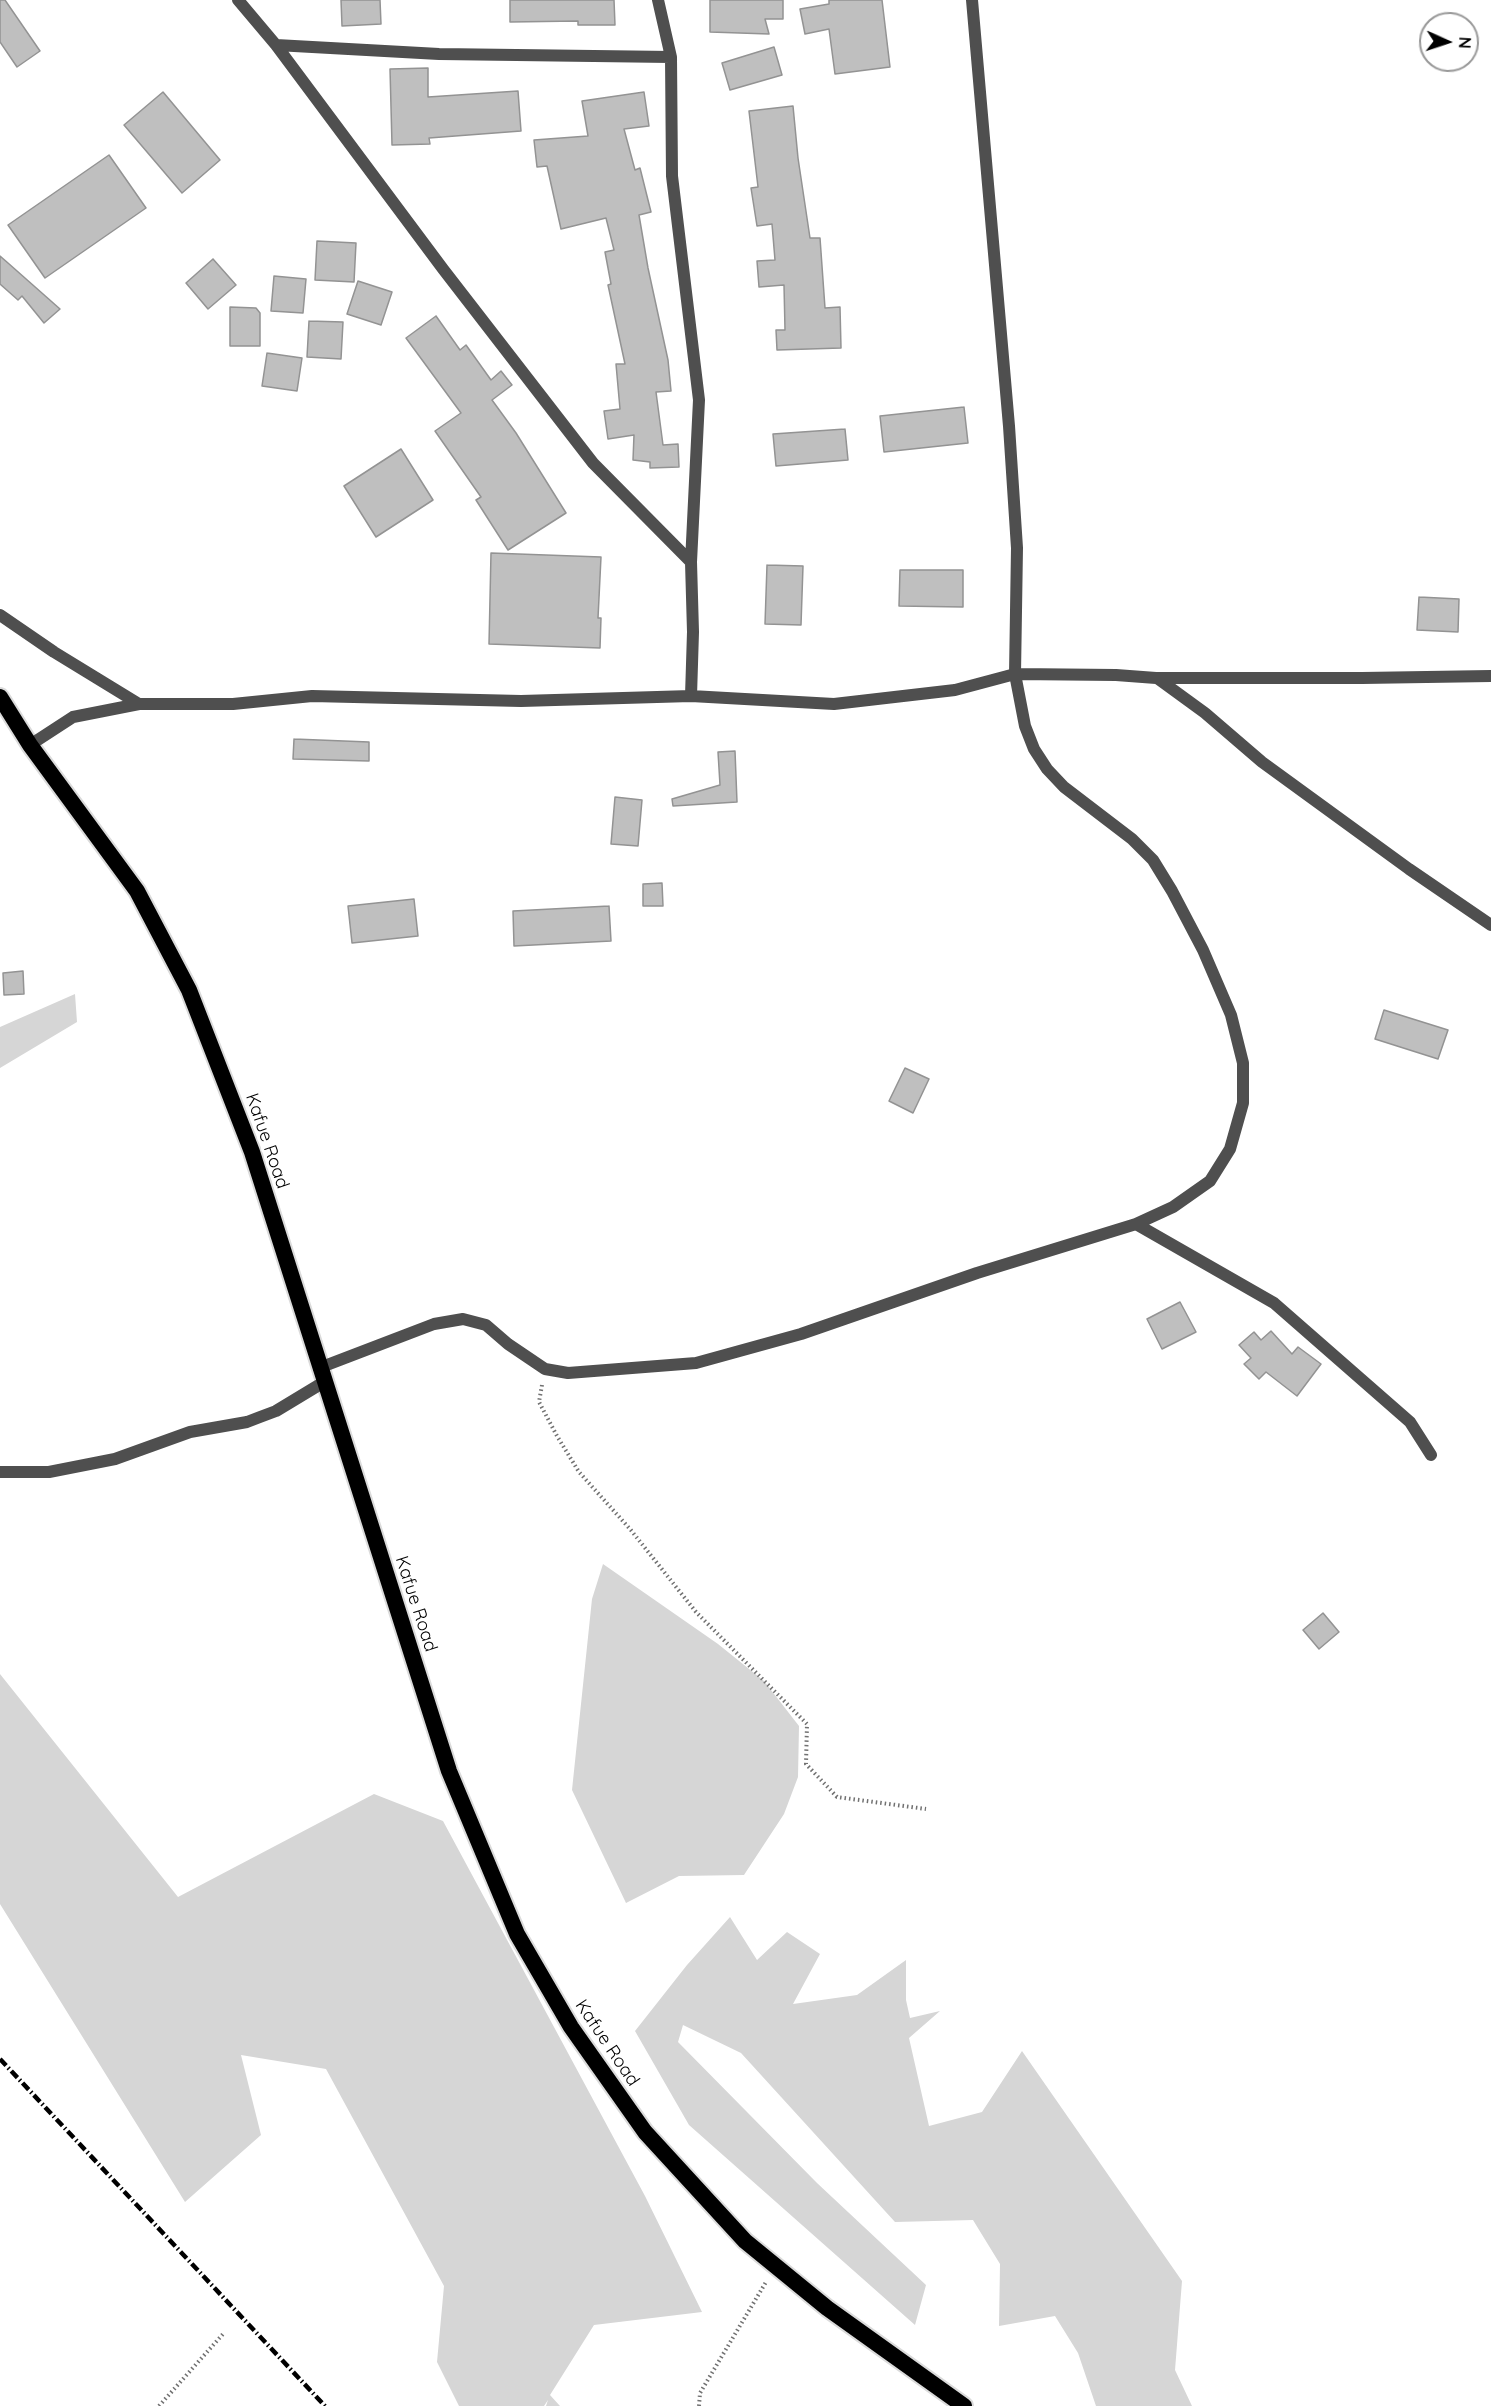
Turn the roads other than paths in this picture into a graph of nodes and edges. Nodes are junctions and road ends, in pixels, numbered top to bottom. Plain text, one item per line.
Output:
1 (238, 0) edge
2 (658, 0) edge
3 (972, 0) edge
4 (276, 45) junction
5 (671, 57) junction
6 (692, 562) junction
7 (0, 615) edge
8 (1015, 674) junction
9 (1491, 676) edge
10 (1156, 678) junction
11 (691, 696) junction
12 (0, 697) edge
13 (139, 704) junction
14 (30, 745) junction
15 (1491, 925) edge
16 (1136, 1224) junction
17 (322, 1375) junction
18 (1431, 1455) dead end
19 (0, 1472) edge
20 (964, 2406) edge

1 - 4 street
2 - 5 street
3 - 8 street
4 - 5 street
4 - 6 street
5 - 6 street
6 - 11 street
7 - 13 street
8 - 10 street
8 - 11 street
8 - 16 street
9 - 10 street
10 - 15 street
11 - 13 street
12 - 14 highway, Kafue Road
13 - 14 street
14 - 17 highway, Kafue Road
16 - 17 street
16 - 18 street
17 - 19 street
17 - 20 highway, Kafue Road

